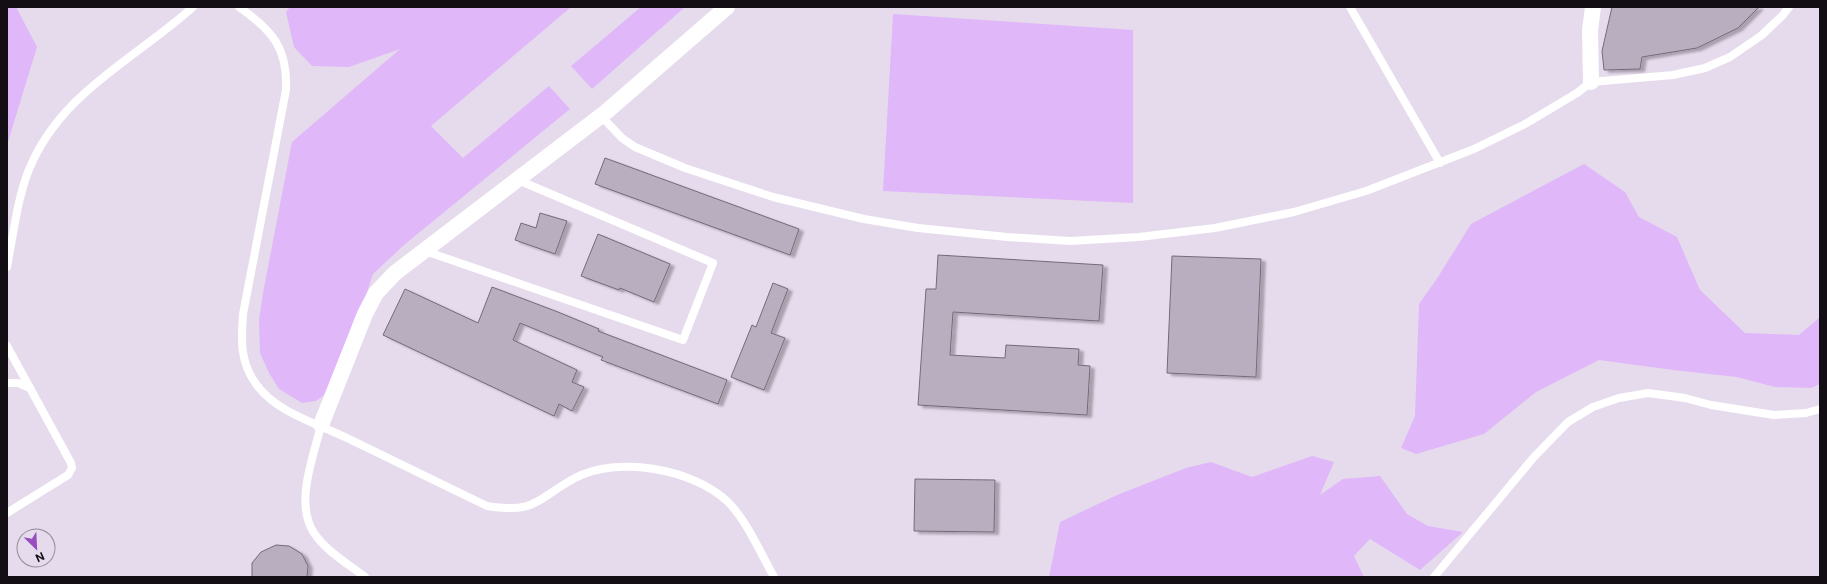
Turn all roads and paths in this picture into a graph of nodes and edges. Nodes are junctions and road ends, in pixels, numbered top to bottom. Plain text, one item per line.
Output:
1 (193, 7) edge
2 (239, 7) edge
3 (727, 7) edge
4 (1350, 7) edge
5 (1593, 7) edge
6 (1789, 7) edge
7 (1591, 82) junction
8 (601, 116) junction
9 (1440, 162) junction
10 (518, 180) junction
11 (425, 251) junction
12 (7, 267) edge
13 (7, 346) edge
14 (7, 383) edge
15 (30, 388) junction
16 (1820, 409) edge
17 (321, 425) junction
18 (7, 513) edge
19 (365, 577) edge
20 (774, 577) edge
21 (1434, 577) edge

1 - 12 lane
2 - 17 lane
3 - 8 street
4 - 9 lane
5 - 7 street
6 - 7 lane
7 - 9 lane
8 - 9 lane
8 - 10 street
10 - 11 street
10 - 11 lane
11 - 17 street
13 - 15 lane
14 - 15 lane
15 - 18 lane
16 - 21 lane
17 - 19 lane
17 - 20 lane

